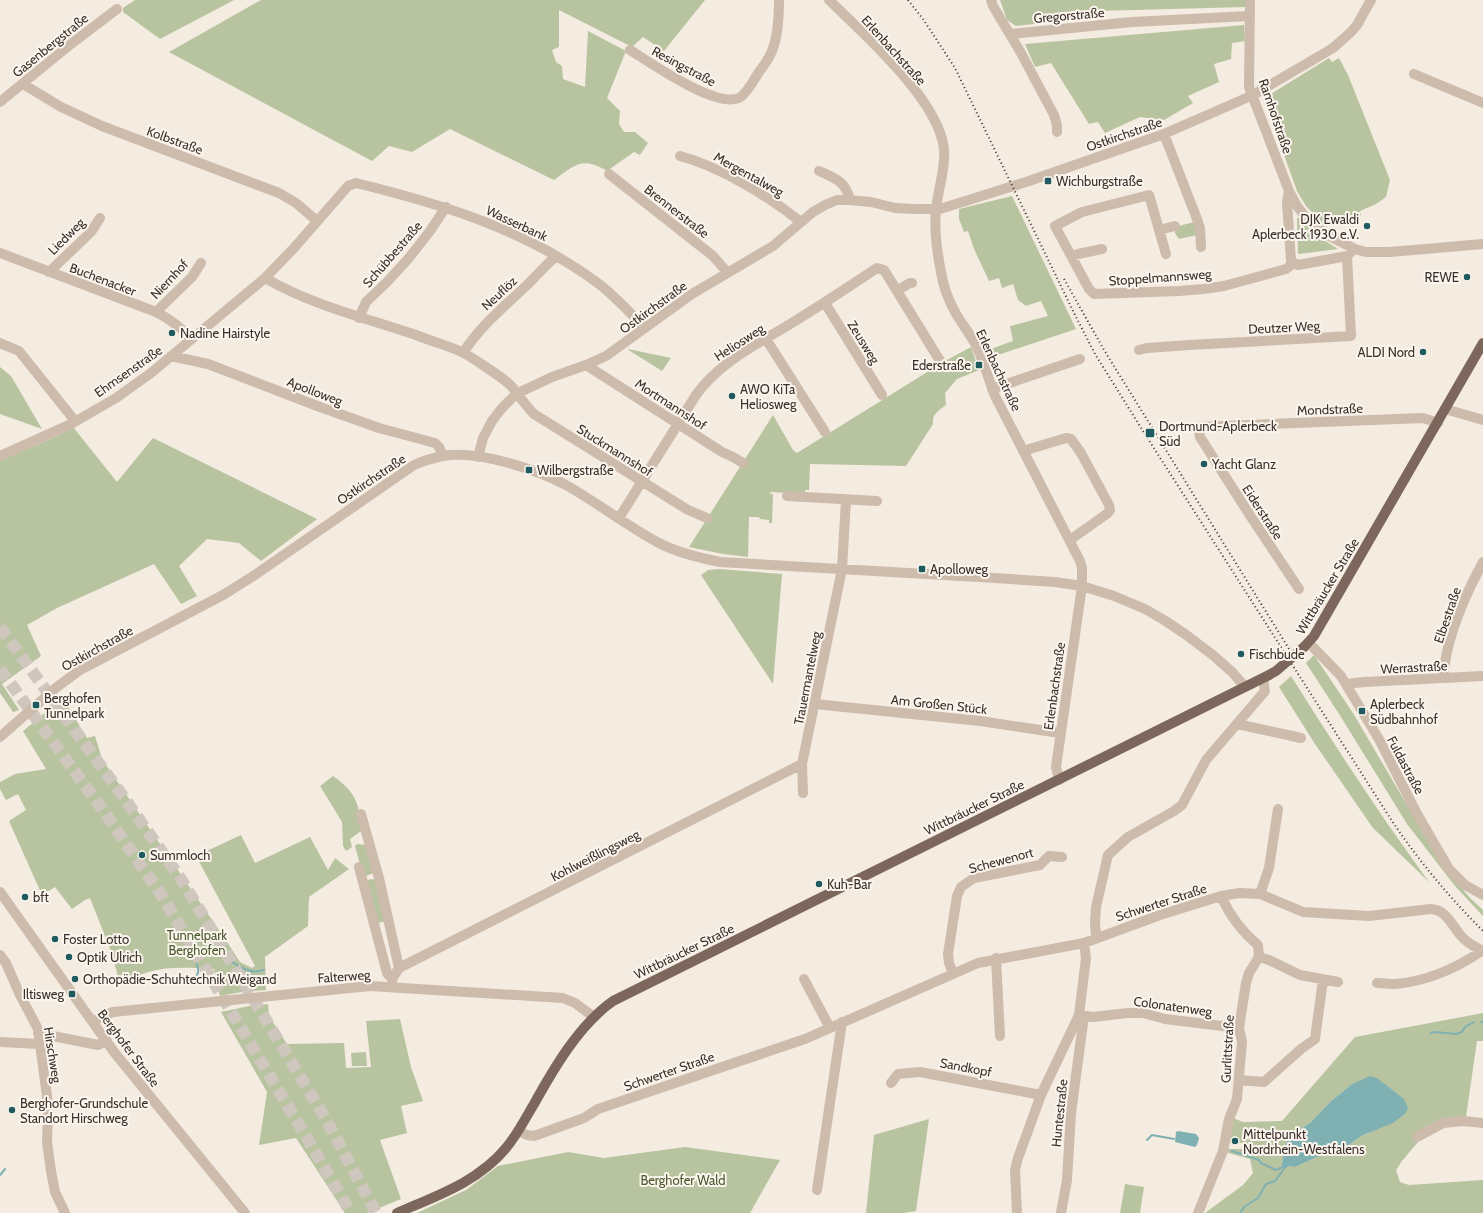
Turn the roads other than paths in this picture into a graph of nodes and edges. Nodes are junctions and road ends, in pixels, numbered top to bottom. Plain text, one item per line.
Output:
1 (779, 0) edge
2 (829, 0) edge
3 (991, 0) edge
4 (1250, 0) edge
5 (1371, 0) edge
6 (117, 9) dead end
7 (1249, 16) junction
8 (1010, 34) junction
9 (630, 50) dead end
10 (1414, 74) dead end
11 (23, 84) junction
12 (1253, 95) junction
13 (2, 99) edge
14 (1483, 103) edge
15 (1057, 132) dead end
16 (1164, 134) junction
17 (680, 156) dead end
18 (819, 171) dead end
19 (609, 174) dead end
20 (356, 183) joint
21 (1289, 191) junction
22 (850, 200) junction
23 (446, 207) junction
24 (936, 210) junction
25 (100, 218) dead end
26 (318, 221) junction
27 (801, 222) junction
28 (1175, 226) dead end
29 (1160, 230) junction
30 (1483, 244) edge
31 (1201, 248) dead end
32 (1102, 249) dead end
33 (1351, 252) junction
34 (0, 253) edge
35 (1166, 254) dead end
36 (556, 256) junction
37 (1071, 256) junction
38 (201, 262) dead end
39 (1294, 263) junction
40 (49, 272) junction
41 (727, 272) junction
42 (266, 278) junction
43 (912, 283) dead end
44 (898, 290) junction
45 (825, 303) junction
46 (156, 312) junction
47 (359, 318) junction
48 (645, 328) junction
49 (191, 339) junction
50 (766, 339) junction
51 (0, 343) edge
52 (1483, 343) edge
53 (1139, 350) dead end
54 (464, 353) junction
55 (171, 356) junction
56 (1080, 359) dead end
57 (942, 364) dead end
58 (586, 365) junction
59 (992, 389) junction
60 (516, 394) junction
61 (882, 395) dead end
62 (1446, 410) junction
63 (1483, 420) edge
64 (75, 422) junction
65 (1438, 423) junction
66 (678, 425) junction
67 (1198, 427) joint
68 (825, 432) dead end
69 (1023, 451) junction
70 (0, 456) edge
71 (443, 456) junction
72 (478, 457) junction
73 (743, 463) dead end
74 (642, 482) junction
75 (788, 496) dead end
76 (846, 500) junction
77 (877, 501) dead end
78 (619, 518) junction
79 (708, 518) dead end
80 (1070, 540) junction
81 (1483, 562) edge
82 (842, 569) junction
83 (1082, 586) junction
84 (1299, 589) dead end
85 (1306, 645) junction
86 (1483, 676) edge
87 (1266, 677) junction
88 (1443, 678) junction
89 (1346, 684) junction
90 (1245, 687) junction
91 (815, 704) junction
92 (1237, 724) junction
93 (1060, 733) junction
94 (0, 737) edge
95 (1301, 738) dead end
96 (802, 764) junction
97 (1059, 780) junction
98 (803, 793) dead end
99 (1278, 809) dead end
100 (361, 814) dead end
101 (1062, 857) dead end
102 (359, 867) dead end
103 (379, 878) junction
104 (364, 881) junction
105 (0, 892) edge
106 (1260, 894) junction
107 (1483, 895) edge
108 (1221, 896) junction
109 (389, 924) junction
110 (376, 927) junction
111 (1096, 938) junction
112 (1084, 943) junction
113 (1483, 951) edge
114 (0, 955) edge
115 (1259, 957) junction
116 (996, 958) junction
117 (399, 968) junction
118 (953, 973) junction
119 (804, 979) dead end
120 (1323, 980) junction
121 (1338, 982) dead end
122 (392, 983) junction
123 (1377, 983) dead end
124 (1082, 1016) junction
125 (594, 1018) junction
126 (93, 1022) junction
127 (842, 1022) junction
128 (830, 1028) junction
129 (1239, 1028) junction
130 (38, 1033) junction
131 (1000, 1036) dead end
132 (106, 1041) junction
133 (0, 1042) edge
134 (40, 1044) junction
135 (1239, 1080) junction
136 (891, 1083) dead end
137 (1041, 1095) junction
138 (1483, 1123) edge
139 (518, 1131) junction
140 (1417, 1137) dead end
141 (817, 1190) dead end
142 (65, 1213) edge
143 (245, 1213) edge
144 (397, 1213) edge
145 (1017, 1213) edge
146 (1061, 1213) edge
147 (1198, 1213) edge

1 - 9 street, Resingstraße
2 - 24 street, Erlenbachstraße
3 - 8 street
4 - 7 street, Ramhofstraße
5 - 12 street, Ostkirchstraße
6 - 11 street, Gasenbergstraße
7 - 8 street, Gregorstraße
7 - 12 street, Ramhofstraße
8 - 15 street
10 - 14 street
11 - 13 street, Gasenbergstraße
11 - 26 street, Kolbstraße
12 - 16 street, Ostkirchstraße
12 - 21 street, Ramhofstraße
16 - 24 street, Ostkirchstraße
16 - 31 street
17 - 27 street, Mergentalweg
18 - 22 street
19 - 41 street, Brennerstraße
20 - 23 street, Wasserbank
20 - 26 street, Ehmsenstraße
21 - 33 street, Ramhofstraße
21 - 39 street, Ramhofstraße
22 - 24 street, Ostkirchstraße
22 - 27 street, Ostkirchstraße
23 - 36 street, Wasserbank
23 - 47 street, Schübbestraße
24 - 59 street, Erlenbachstraße
25 - 40 street, Liedweg
26 - 42 street, Ehmsenstraße
27 - 41 street, Ostkirchstraße
28 - 29 street
29 - 35 street
29 - 37 street
30 - 33 street, Stoppelmannsweg
32 - 37 street
33 - 39 street, Stoppelmannsweg
33 - 53 street, Deutzer Weg
34 - 40 street, Buchenacker
36 - 48 street, Wasserbank
36 - 54 street, Neuflöz
37 - 39 street, Stoppelmannsweg
38 - 46 street, Niernhof
40 - 46 street, Buchenacker
41 - 48 street, Ostkirchstraße
42 - 47 street
42 - 49 street, Ehmsenstraße
43 - 44 street
44 - 45 street, Heliosweg
44 - 57 street, Heliosweg
45 - 50 street, Heliosweg
45 - 61 street, Zeusweg
46 - 49 street, Buchenacker
47 - 54 street
48 - 58 street, Ostkirchstraße
49 - 55 street, Ehmsenstraße
50 - 66 street, Heliosweg
50 - 68 street
51 - 64 street
52 - 62 main road, Wittbräucker Straße
54 - 60 street
55 - 64 street, Ehmsenstraße
55 - 71 street, Apolloweg
56 - 59 street
58 - 60 street, Ostkirchstraße
58 - 66 street, Mortmannshof
59 - 69 street, Erlenbachstraße
60 - 72 street, Ostkirchstraße
60 - 74 street, Stuckmannshof
62 - 63 street
62 - 65 main road, Wittbräucker Straße
64 - 70 street, Ehmsenstraße
65 - 67 street, Mondstraße
65 - 85 main road, Wittbräucker Straße
66 - 73 street, Mortmannshof
66 - 74 street, Heliosweg
67 - 84 street, Eiderstraße
69 - 80 street, Erlenbachstraße
69 - 80 street
71 - 72 street, Ostkirchstraße
71 - 94 street, Ostkirchstraße
72 - 78 street
74 - 78 street, Heliosweg
74 - 79 street, Stuckmannshof
75 - 76 street
76 - 77 street
76 - 82 street, Trauermantelweg
78 - 82 street
80 - 83 street, Erlenbachstraße
81 - 88 street, Elbestraße
82 - 83 street
82 - 91 street, Trauermantelweg
83 - 90 street
83 - 93 street, Erlenbachstraße
85 - 87 main road, Wittbräucker Straße, bridge
85 - 89 street, Fuldastraße
86 - 88 street, Werrastraße
87 - 90 main road, Wittbräucker Straße
87 - 92 street
88 - 89 street, Werrastraße
89 - 107 street, Fuldastraße
90 - 97 main road, Wittbräucker Straße
91 - 93 street, Am Großen Stück
91 - 96 street, Trauermantelweg
92 - 95 street
92 - 111 street
93 - 97 street, Erlenbachstraße
96 - 98 street, Trauermantelweg
96 - 117 street, Kohlweißlingsweg
97 - 125 main road, Wittbräucker Straße
99 - 106 street
100 - 103 street
101 - 118 street, Schewenort
102 - 104 street
103 - 104 street
103 - 109 street
104 - 110 street
105 - 126 street, Berghofer Straße
106 - 108 street, Schwerter Straße
106 - 113 street, Schwerter Straße
108 - 111 street, Schwerter Straße
108 - 115 street
109 - 110 street
109 - 117 street
110 - 122 street
111 - 112 street, Schwerter Straße
112 - 116 street, Schwerter Straße
112 - 124 street, Huntestraße
113 - 123 street, Schwerter Straße
114 - 130 street, Hirschweg
115 - 120 street
115 - 129 street, Gurlittstraße
116 - 118 street, Schwerter Straße
116 - 131 street
117 - 122 street
118 - 127 street, Schwerter Straße
119 - 128 street
120 - 121 street
120 - 135 street
122 - 125 street, Falterweg
122 - 126 street, Falterweg
124 - 129 street, Colonatenweg
124 - 137 street
124 - 146 street, Huntestraße
125 - 139 main road, Wittbräucker Straße
126 - 132 street, Berghofer Straße
127 - 128 street, Schwerter Straße
127 - 141 street
128 - 139 street, Schwerter Straße
129 - 135 street, Gurlittstraße
130 - 132 street
130 - 134 street, Hirschweg
132 - 143 street, Berghofer Straße
133 - 134 street
134 - 142 street, Hirschweg
135 - 147 street, Gurlittstraße
136 - 137 street, Sandkopf
137 - 145 street
138 - 140 street
139 - 144 main road, Wittbräucker Straße

